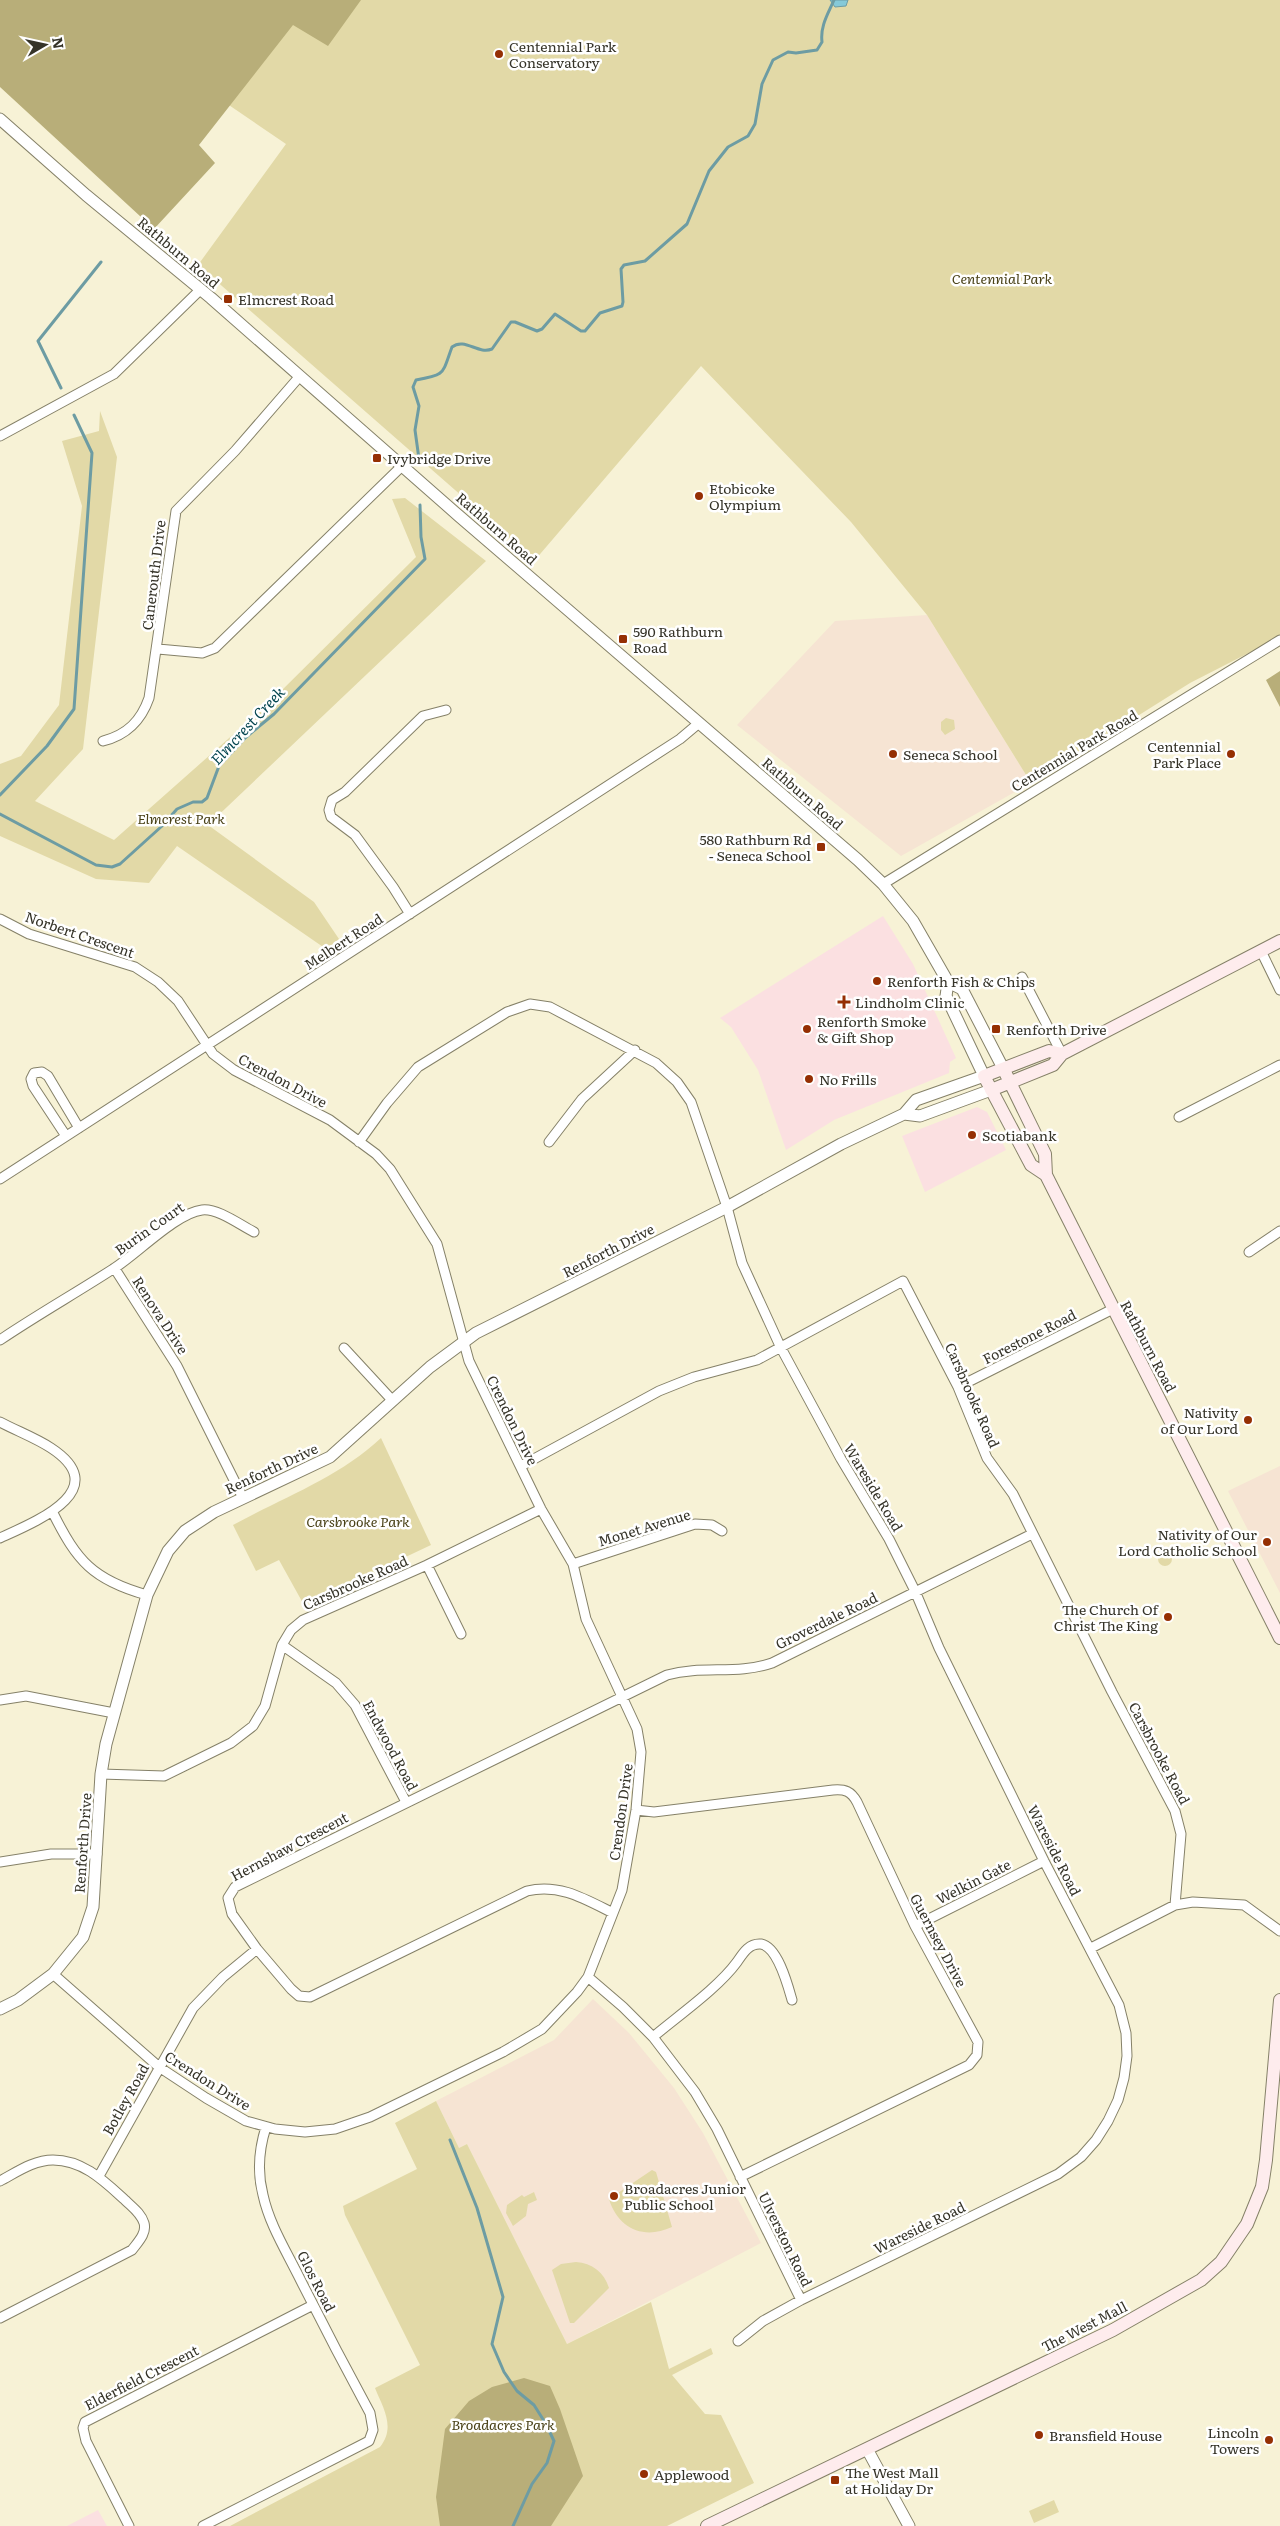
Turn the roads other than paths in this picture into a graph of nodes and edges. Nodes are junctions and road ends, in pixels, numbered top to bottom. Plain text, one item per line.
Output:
1 (0, 119) edge
2 (201, 289) junction
3 (300, 376) junction
4 (0, 436) edge
5 (403, 464) junction
6 (1280, 640) edge
7 (158, 649) junction
8 (446, 710) dead end
9 (699, 723) junction
10 (103, 741) dead end
11 (883, 884) junction
12 (410, 914) junction
13 (0, 919) edge
14 (1280, 940) edge
15 (1261, 951) junction
16 (1022, 976) dead end
17 (948, 982) junction
18 (1280, 990) edge
19 (208, 1046) junction
20 (635, 1050) junction
21 (1062, 1054) junction
22 (1280, 1065) edge
23 (1004, 1070) junction
24 (984, 1076) junction
25 (1010, 1083) junction
26 (991, 1090) junction
27 (904, 1114) junction
28 (1179, 1117) dead end
29 (79, 1128) junction
30 (66, 1136) junction
31 (359, 1142) junction
32 (549, 1142) dead end
33 (1046, 1175) junction
34 (0, 1179) edge
35 (728, 1207) junction
36 (1280, 1231) edge
37 (254, 1232) dead end
38 (1249, 1252) dead end
39 (115, 1269) junction
40 (1113, 1309) junction
41 (0, 1340) edge
42 (463, 1343) junction
43 (344, 1348) dead end
44 (781, 1348) junction
45 (958, 1387) junction
46 (392, 1400) junction
47 (0, 1422) edge
48 (521, 1466) junction
49 (243, 1498) junction
50 (541, 1509) junction
51 (53, 1513) junction
52 (722, 1531) dead end
53 (1032, 1534) junction
54 (0, 1538) edge
55 (573, 1564) junction
56 (427, 1565) junction
57 (915, 1591) junction
58 (147, 1596) junction
59 (460, 1634) dead end
60 (1280, 1638) edge
61 (282, 1645) junction
62 (623, 1697) junction
63 (0, 1700) edge
64 (114, 1713) junction
65 (101, 1774) junction
66 (406, 1802) junction
67 (636, 1810) junction
68 (97, 1854) junction
69 (1044, 1861) junction
70 (0, 1862) edge
71 (1174, 1905) junction
72 (613, 1913) junction
73 (915, 1926) junction
74 (1280, 1931) edge
75 (1091, 1948) junction
76 (257, 1949) junction
77 (53, 1974) junction
78 (588, 1977) junction
79 (792, 2000) dead end
80 (1280, 2000) edge
81 (0, 2009) edge
82 (654, 2037) junction
83 (159, 2067) junction
84 (266, 2127) junction
85 (99, 2176) junction
86 (740, 2177) junction
87 (0, 2181) edge
88 (801, 2300) junction
89 (313, 2305) junction
90 (0, 2318) edge
91 (738, 2341) dead end
92 (867, 2449) junction
93 (129, 2526) edge
94 (203, 2526) edge
95 (707, 2526) edge
96 (908, 2526) edge

1 - 2 street, Rathburn Road
2 - 3 street, Rathburn Road
2 - 4 street
3 - 5 street, Rathburn Road
3 - 7 street, Canerouth Drive
5 - 7 street
5 - 9 street, Rathburn Road
6 - 11 street, Centennial Park Road
7 - 10 street, Canerouth Drive
8 - 12 street
9 - 11 street, Rathburn Road
9 - 12 street, Melbert Road
11 - 17 street, Rathburn Road
12 - 19 street, Melbert Road
13 - 19 street, Norbert Crescent
14 - 15 main road, Renforth Drive
15 - 18 street
15 - 21 main road, Renforth Drive
16 - 21 street
17 - 23 street, Rathburn Road
17 - 24 street, Rathburn Road
19 - 29 street, Melbert Road
19 - 31 street, Crendon Drive
20 - 31 street, Wareside Road
20 - 32 street
20 - 35 street, Wareside Road
21 - 23 main road, Renforth Drive
21 - 25 main road, Renforth Drive
22 - 28 street
23 - 24 main road, Renforth Drive
23 - 25 main road, Rathburn Road
24 - 26 main road, Rathburn Road
24 - 27 street, Renforth Drive
25 - 26 main road, Renforth Drive
25 - 33 main road, Rathburn Road
26 - 27 street, Renforth Drive
26 - 33 main road, Rathburn Road
27 - 35 street, Renforth Drive
29 - 30 street, Melbert Road
29 - 30 street
30 - 34 street, Melbert Road
31 - 42 street, Crendon Drive
33 - 40 main road, Rathburn Road
35 - 42 street, Renforth Drive
35 - 44 street, Wareside Road
36 - 38 street
37 - 39 street, Burin Court
39 - 41 street, Renova Drive
39 - 49 street, Renova Drive
40 - 45 street, Forestone Road
40 - 60 main road, Rathburn Road
42 - 46 street, Renforth Drive
42 - 48 street, Crendon Drive
43 - 46 street
44 - 45 street, Carsbrooke Road
44 - 48 street, Carsbrooke Road
44 - 57 street, Wareside Road
45 - 53 street, Carsbrooke Road
46 - 49 street, Renforth Drive
47 - 51 street
48 - 50 street, Crendon Drive
49 - 58 street, Renforth Drive
50 - 55 street, Crendon Drive
50 - 56 street, Carsbrooke Road
51 - 54 street
51 - 58 street
52 - 55 street, Monet Avenue
53 - 57 street, Groverdale Road
53 - 71 street, Carsbrooke Road
55 - 62 street, Crendon Drive
56 - 59 street
56 - 61 street, Carsbrooke Road
57 - 62 street, Groverdale Road
57 - 69 street, Wareside Road
58 - 64 street, Renforth Drive
61 - 65 street, Carsbrooke Road
61 - 66 street, Endwood Road
62 - 66 street, Hernshaw Crescent
62 - 67 street, Crendon Drive
63 - 64 street
64 - 65 street, Renforth Drive
65 - 68 street, Renforth Drive
66 - 76 street, Hernshaw Crescent
67 - 72 street, Crendon Drive
67 - 73 street, Guernsey Drive
68 - 70 street
68 - 77 street, Renforth Drive
69 - 73 street, Welkin Gate
69 - 75 street, Wareside Road
71 - 74 street
71 - 75 street
72 - 76 street, Hernshaw Crescent
72 - 78 street, Crendon Drive
73 - 86 street, Guernsey Drive
75 - 88 street, Wareside Road
76 - 83 street, Botley Road
77 - 81 street, Renforth Drive
77 - 83 street, Crendon Drive
78 - 82 street, Ulverston Road
78 - 84 street, Crendon Drive
79 - 82 street
80 - 92 main road, The West Mall
82 - 86 street, Ulverston Road
83 - 84 street, Crendon Drive
83 - 85 street, Botley Road
84 - 89 street, Glos Road
85 - 87 street
85 - 90 street
86 - 88 street, Ulverston Road
88 - 91 street, Wareside Road
89 - 93 street, Elderfield Crescent
89 - 94 street, Glos Road
92 - 95 main road, The West Mall
92 - 96 street

